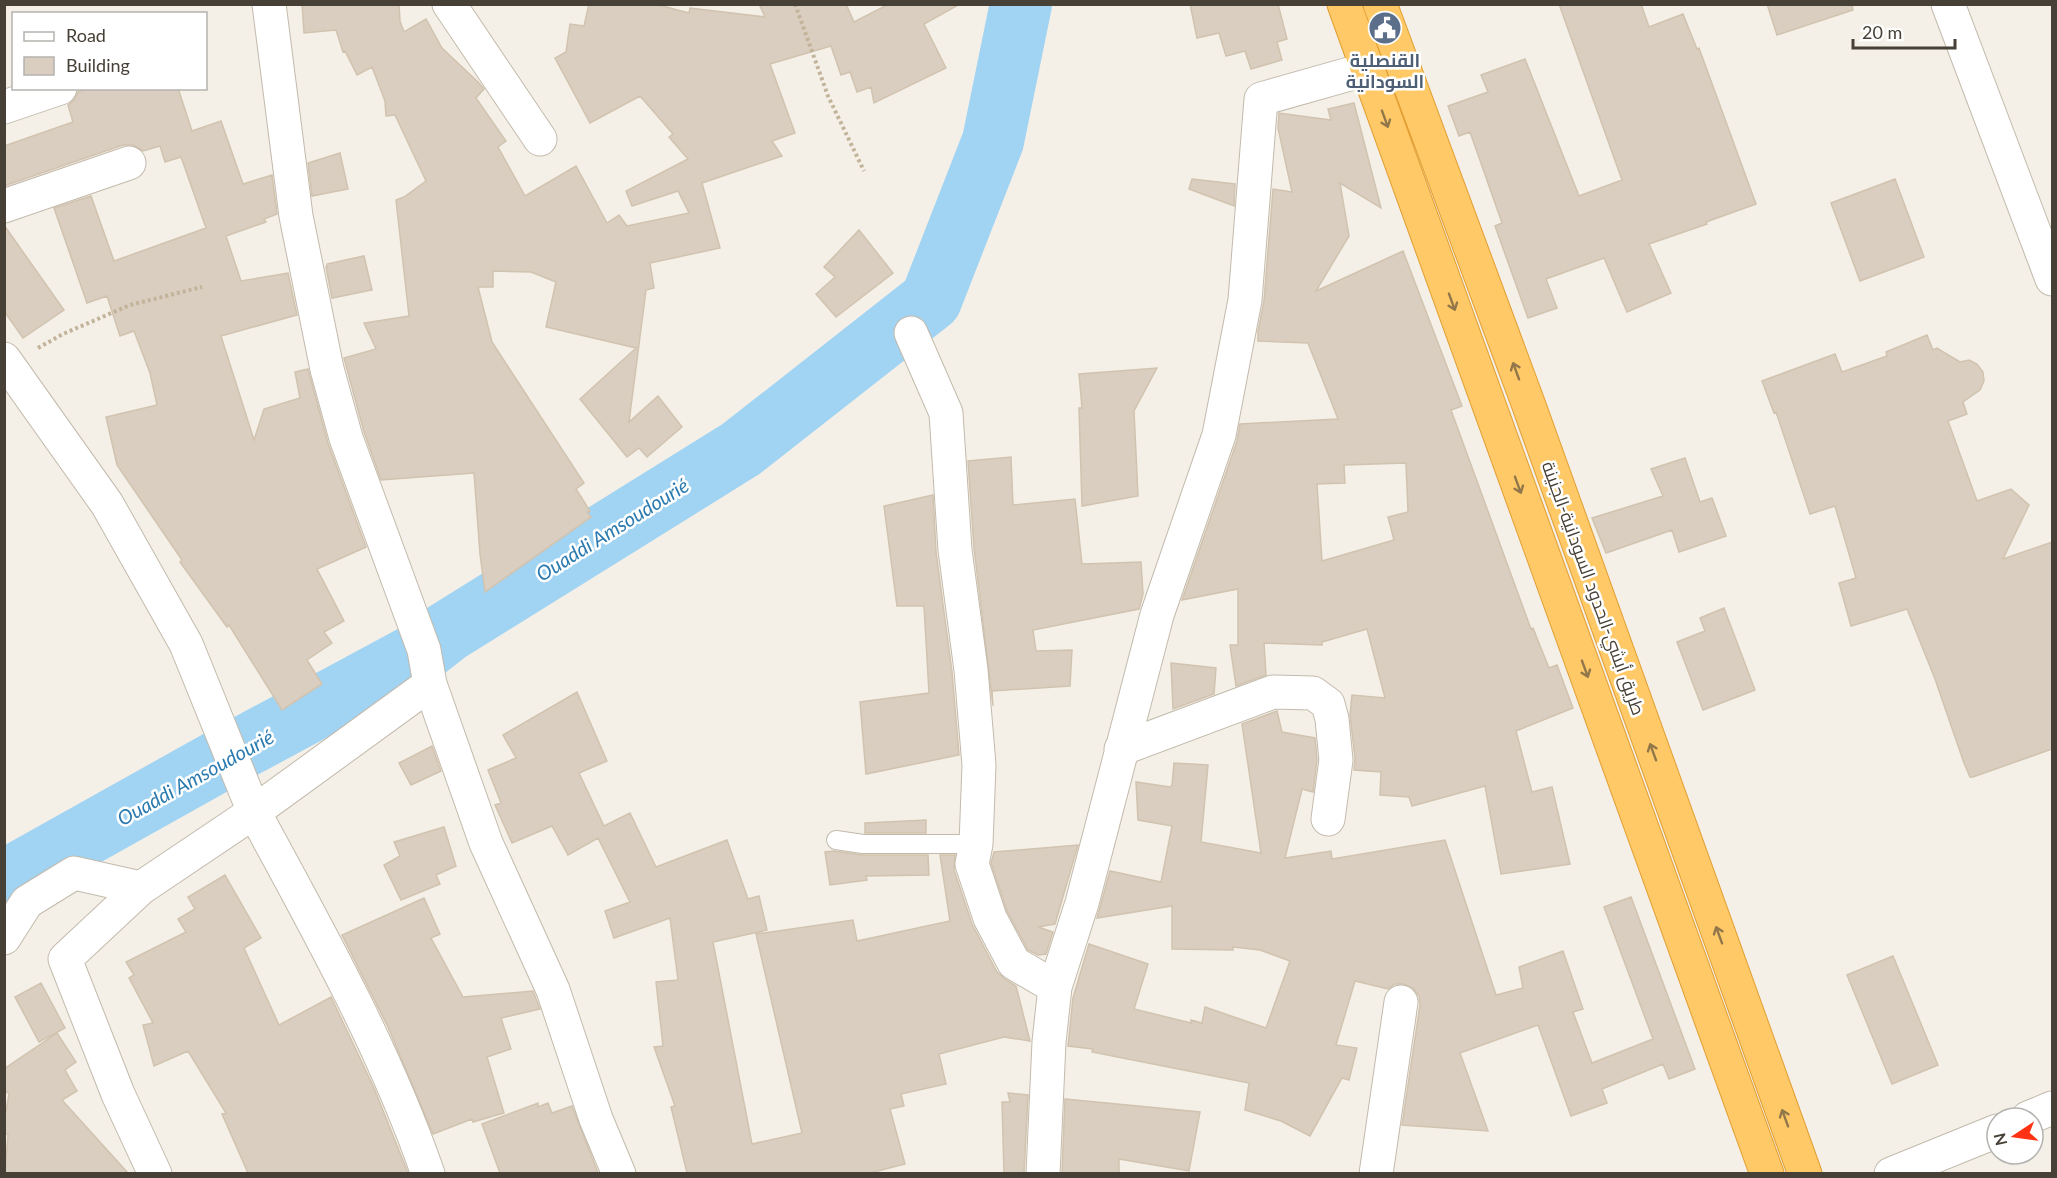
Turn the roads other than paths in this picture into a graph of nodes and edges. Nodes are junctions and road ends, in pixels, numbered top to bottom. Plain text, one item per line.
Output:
1 (269, 4) edge
2 (449, 4) edge
3 (1344, 4) edge
4 (1380, 4) edge
5 (1948, 4) edge
6 (1367, 69) junction
7 (54, 90) edge
8 (4, 107) edge
9 (540, 139) dead end
10 (129, 163) dead end
11 (4, 206) edge
12 (2052, 279) edge
13 (911, 333) dead end
14 (7, 362) edge
15 (1528, 403) junction
16 (1494, 419) junction
17 (430, 684) junction
18 (1121, 749) junction
19 (254, 812) junction
20 (1328, 819) dead end
21 (836, 840) dead end
22 (976, 844) junction
23 (141, 888) junction
24 (4, 938) edge
25 (1055, 987) junction
26 (1401, 1002) dead end
27 (1985, 1136) edge
28 (155, 1173) edge
29 (429, 1173) edge
30 (619, 1173) edge
31 (1042, 1173) edge
32 (1376, 1173) edge
33 (1767, 1173) edge
34 (1805, 1173) edge
35 (1891, 1173) edge

1 - 17 street
2 - 9 street
3 - 6 highway
15 -> 4 highway, طريق أبشي-الحدود السودانية-الجنينة
5 - 12 street
6 -> 16 highway
6 - 18 street
7 - 8 street
10 - 11 street
13 - 22 street
14 - 19 street
15 - 16 highway
34 -> 15 highway, طريق أبشي-الحدود السودانية-الجنينة
16 -> 33 highway
17 - 19 street
17 - 30 street
18 - 20 street
18 - 25 street
19 - 23 street
19 - 29 street
21 - 22 lane
22 - 25 street
23 - 24 street
23 - 28 street
25 - 31 street
26 - 32 street
27 - 35 street

